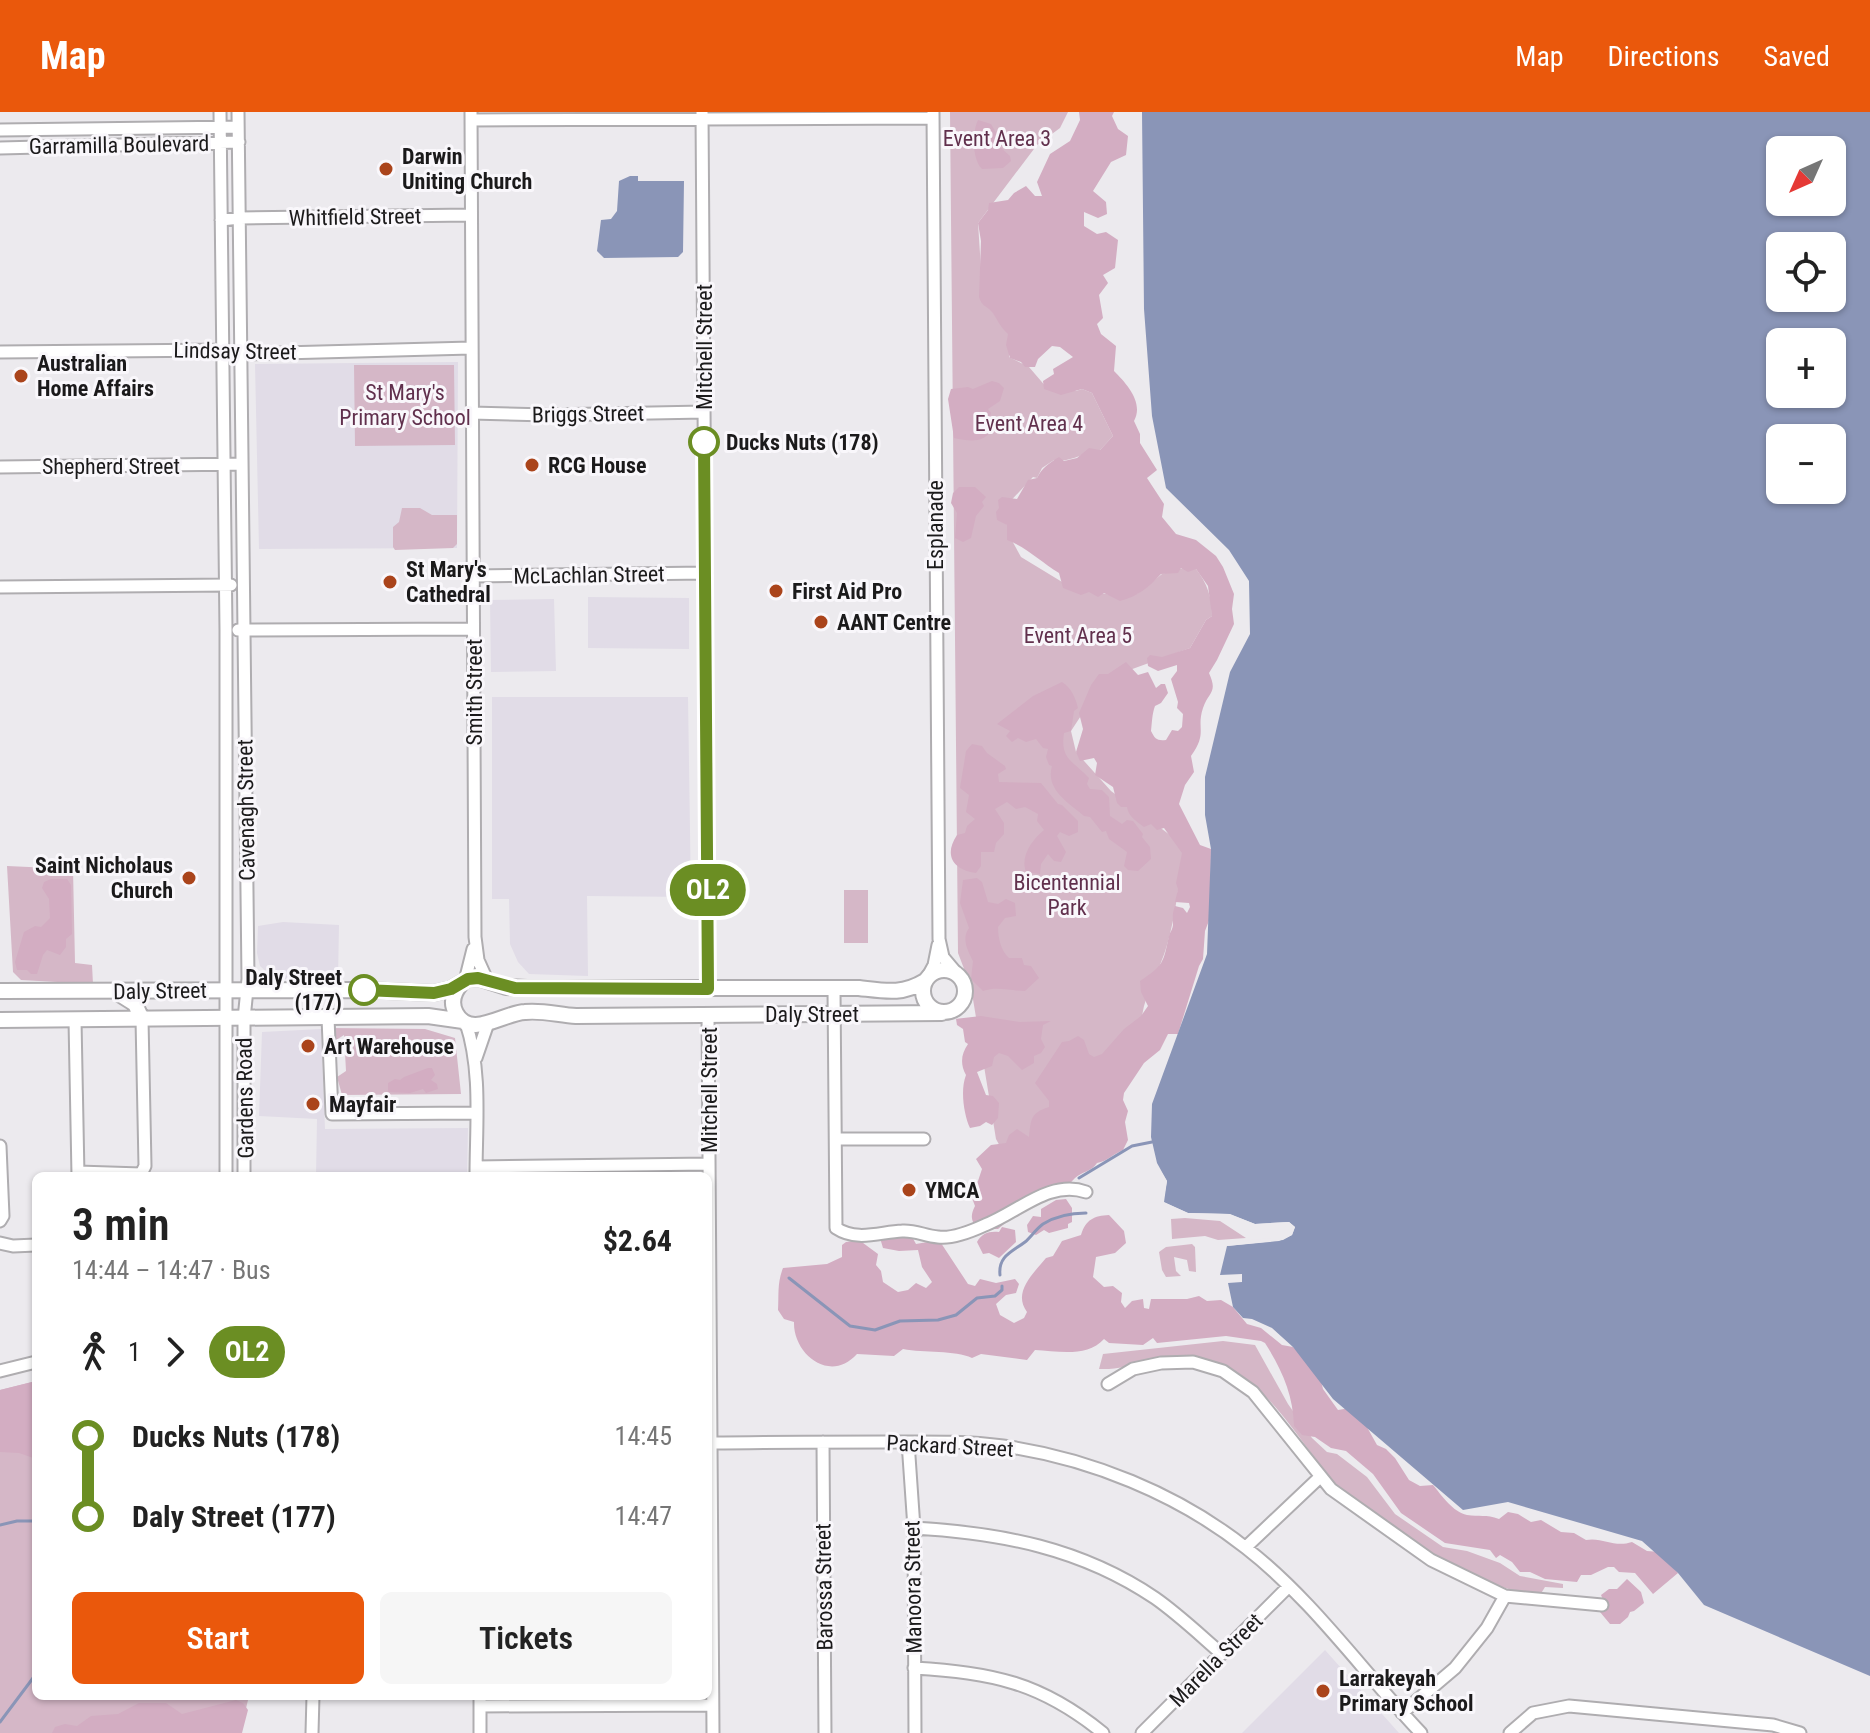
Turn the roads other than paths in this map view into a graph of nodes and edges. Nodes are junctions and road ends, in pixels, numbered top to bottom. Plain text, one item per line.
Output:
1 (220, 112) edge
2 (238, 112) edge
3 (933, 115) edge
4 (471, 116) edge
5 (702, 116) edge
6 (582, 117) edge
7 (220, 127) junction
8 (238, 127) junction
9 (0, 130) edge
10 (220, 142) junction
11 (239, 142) junction
12 (0, 148) edge
13 (470, 215) junction
14 (240, 218) junction
15 (221, 220) junction
16 (471, 348) junction
17 (222, 350) junction
18 (0, 352) edge
19 (242, 354) junction
20 (704, 412) junction
21 (471, 413) junction
22 (242, 464) junction
23 (223, 465) junction
24 (0, 467) edge
25 (706, 573) junction
26 (473, 576) junction
27 (226, 585) junction
28 (243, 585) junction
29 (0, 587) edge
30 (473, 629) junction
31 (226, 630) junction
32 (243, 630) junction
33 (246, 887) junction
34 (226, 888) junction
35 (475, 937) junction
36 (939, 939) junction
37 (959, 976) junction
38 (926, 979) junction
39 (489, 981) junction
40 (463, 982) junction
41 (226, 989) junction
42 (708, 989) junction
43 (834, 989) junction
44 (248, 990) junction
45 (0, 991) edge
46 (75, 992) junction
47 (116, 992) junction
48 (942, 1013) junction
49 (708, 1014) junction
50 (835, 1014) junction
51 (328, 1018) junction
52 (142, 1019) junction
53 (226, 1019) junction
54 (244, 1019) junction
55 (0, 1020) edge
56 (75, 1020) junction
57 (464, 1022) junction
58 (490, 1022) junction
59 (475, 1067) junction
60 (476, 1113) junction
61 (227, 1115) junction
62 (245, 1115) junction
63 (837, 1139) junction
64 (924, 1139) dead end
65 (0, 1146) edge
66 (709, 1164) junction
67 (78, 1172) edge
68 (142, 1172) edge
69 (226, 1172) edge
70 (244, 1172) edge
71 (476, 1172) edge
72 (709, 1172) edge
73 (1086, 1192) dead end
74 (1, 1218) edge
75 (3, 1244) edge
76 (32, 1245) edge
77 (32, 1363) edge
78 (0, 1371) edge
79 (1108, 1384) dead end
80 (823, 1442) junction
81 (908, 1442) junction
82 (712, 1443) joint
83 (1320, 1477) junction
84 (914, 1528) junction
85 (1246, 1547) junction
86 (1289, 1586) junction
87 (1505, 1596) junction
88 (1602, 1605) dead end
89 (1222, 1654) junction
90 (914, 1668) junction
91 (313, 1700) edge
92 (480, 1701) edge
93 (712, 1705) junction
94 (1402, 1713) junction
95 (312, 1733) edge
96 (480, 1733) edge
97 (713, 1733) edge
98 (825, 1733) edge
99 (915, 1733) edge
100 (1103, 1733) edge
101 (1142, 1733) edge
102 (1421, 1733) edge
103 (1510, 1733) edge
104 (1800, 1733) edge

1 - 7 street, Cavenagh Street
2 - 8 street, Cavenagh Street
3 - 5 street
3 - 36 street, Esplanade
4 - 6 street
4 - 13 street, Smith Street
5 - 6 street
5 - 20 street, Mitchell Street
7 - 8 street, Garramilla Boulevard
7 - 9 street, Garramilla Boulevard
7 - 10 street, Cavenagh Street
8 - 11 street, Cavenagh Street
10 - 11 street, Garramilla Boulevard
10 - 12 street, Garramilla Boulevard
10 - 15 street, Cavenagh Street
11 - 14 street, Cavenagh Street
13 - 14 street, Whitfield Street
13 - 16 street, Smith Street
14 - 15 street
14 - 19 street, Cavenagh Street
15 - 17 street, Cavenagh Street
16 - 19 street, Lindsay Street
16 - 21 street, Smith Street
17 - 18 street, Lindsay Street
17 - 19 street, Lindsay Street
17 - 23 street, Cavenagh Street
19 - 22 street, Cavenagh Street
20 - 21 street, Briggs Street
20 - 25 street, Mitchell Street
21 - 26 street, Smith Street
22 - 23 street
22 - 28 street, Cavenagh Street
23 - 24 street, Shepherd Street
23 - 27 street, Cavenagh Street
25 - 26 street, McLachlan Street
25 - 42 street, Mitchell Street
26 - 30 street, Smith Street
27 - 28 street
27 - 29 street
27 - 31 street, Cavenagh Street
28 - 32 street, Cavenagh Street
30 - 32 street
30 - 35 street, Smith Street
31 - 32 street
31 - 34 street, Cavenagh Street
32 - 33 street, Cavenagh Street
33 - 34 street
33 - 44 street, Cavenagh Street
34 - 41 street, Cavenagh Street
35 - 39 street, Smith Street
35 - 40 street, Smith Street
36 - 37 street, Esplanade
36 - 38 street, Esplanade
37 - 38 main road, Daly Street
37 - 48 main road
38 - 43 main road, Daly Street
38 - 48 main road
39 - 40 main road
39 - 42 main road, Daly Street
39 - 58 main road
40 - 44 main road, Daly Street
40 - 57 main road
41 - 44 main road, Daly Street
41 - 47 main road, Daly Street
41 - 53 street, Cavenagh Street
42 - 43 main road, Daly Street
42 - 49 main road, Mitchell Street
43 - 50 street
44 - 54 street, Cavenagh Street
45 - 46 main road, Daly Street
46 - 47 main road, Daly Street
46 - 56 main road
47 - 52 main road
48 - 50 main road, Daly Street
49 - 50 main road, Daly Street
49 - 58 main road, Daly Street
49 - 66 street, Mitchell Street
50 - 63 street
51 - 54 main road, Daly Street
51 - 57 main road, Daly Street
51 - 60 street
52 - 53 main road, Daly Street
52 - 56 main road, Daly Street
52 - 68 street
53 - 54 main road, Daly Street
53 - 61 street, Gardens Road
54 - 62 street, Gardens Road
55 - 56 main road, Daly Street
56 - 67 street
57 - 58 main road
57 - 59 street
58 - 59 street
59 - 60 street
60 - 71 street
61 - 62 street
61 - 69 street, Gardens Road
62 - 70 street, Gardens Road
63 - 64 street
63 - 73 street
65 - 74 street
66 - 71 street
66 - 72 street, Mitchell Street
74 - 75 street
75 - 76 street
77 - 78 street
79 - 83 street
80 - 81 street, Packard Street
80 - 82 street, Packard Street
80 - 98 street, Barossa Street
81 - 84 street, Manoora Street
81 - 85 street, Packard Street
82 - 93 street, Mitchell Street
83 - 85 street
83 - 87 street
84 - 89 street
84 - 90 street, Manoora Street
85 - 86 street, Packard Street
86 - 89 street, Marella Street
86 - 94 street, Packard Street
87 - 88 street
87 - 94 street
89 - 101 street, Marella Street
90 - 99 street, Manoora Street
90 - 100 street
91 - 95 street
92 - 93 street
92 - 96 street
93 - 97 street, Mitchell Street
94 - 102 street, Packard Street
103 - 104 street

